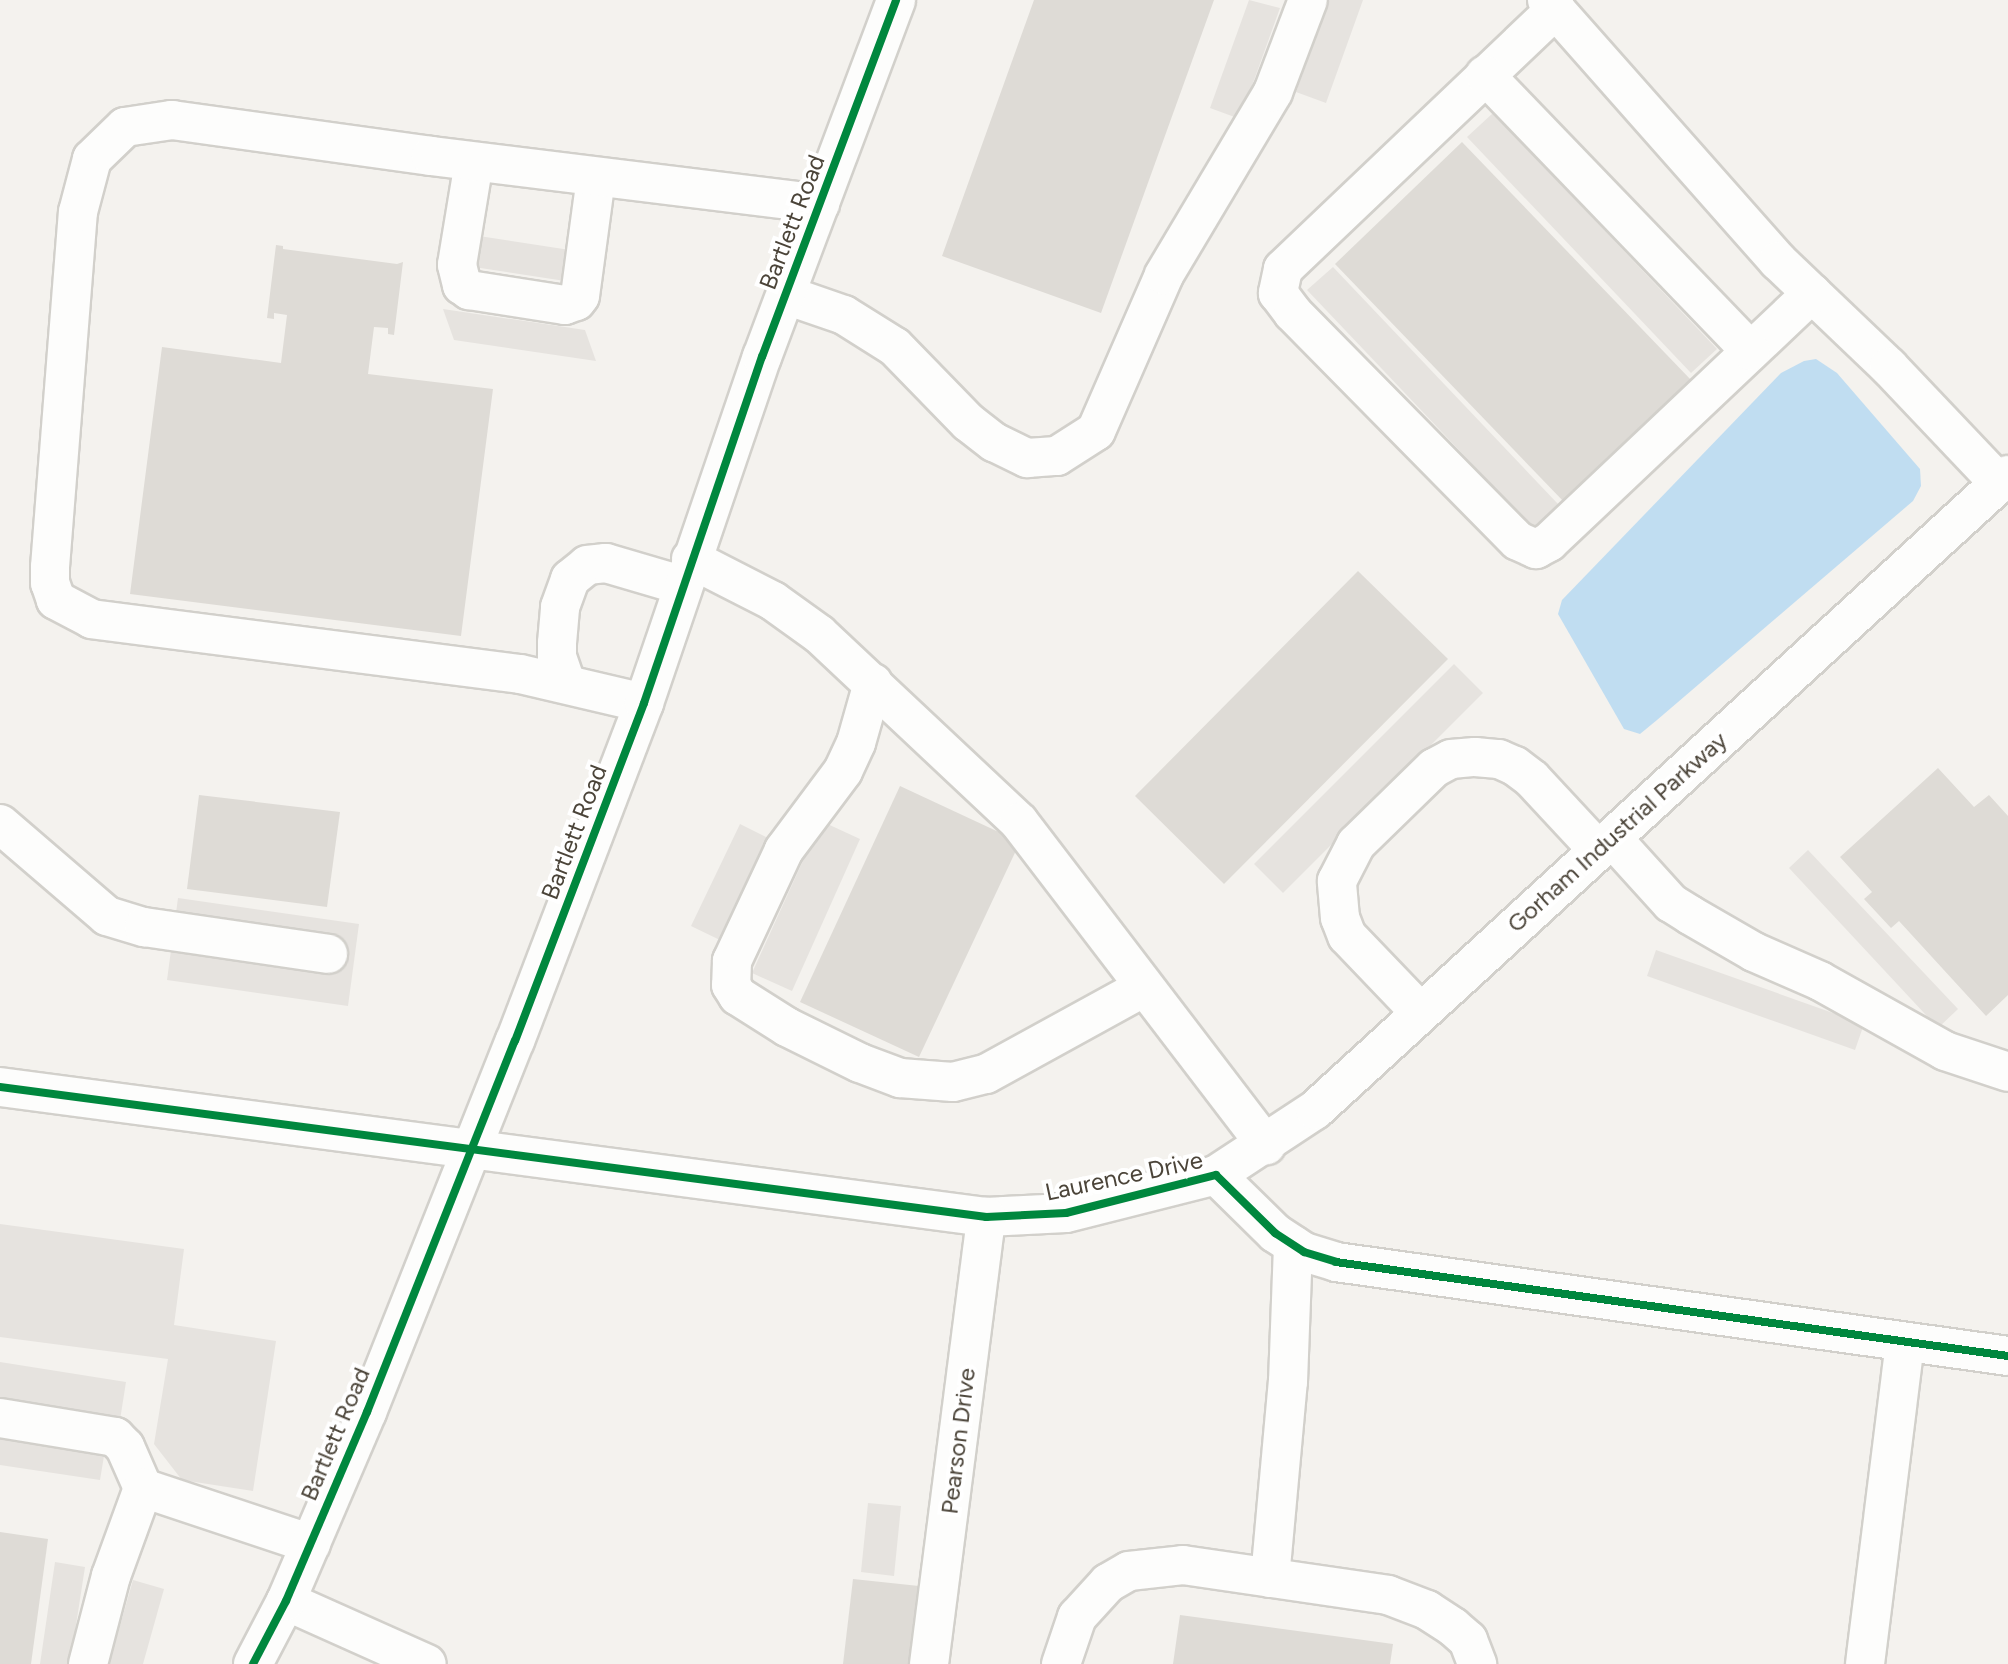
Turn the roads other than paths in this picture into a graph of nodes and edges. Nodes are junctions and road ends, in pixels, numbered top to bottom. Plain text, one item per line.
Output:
1 (896, 0) edge
2 (1308, 0) edge
3 (1552, 4) edge
4 (1485, 75) junction
5 (474, 162) junction
6 (596, 177) junction
7 (820, 204) junction
8 (1812, 293) junction
9 (786, 295) junction
10 (1751, 351) junction
11 (2004, 480) edge
12 (686, 572) junction
13 (566, 683) junction
14 (873, 683) junction
15 (644, 703) junction
16 (0, 824) edge
17 (1605, 844) junction
18 (328, 954) dead end
19 (1144, 987) junction
20 (1420, 1012) junction
21 (2008, 1072) edge
22 (0, 1087) edge
23 (1266, 1145) junction
24 (472, 1149) junction
25 (1216, 1175) junction
26 (986, 1217) junction
27 (1293, 1245) junction
28 (1905, 1342) junction
29 (2008, 1356) edge
30 (0, 1418) edge
31 (143, 1488) junction
32 (311, 1544) junction
33 (1270, 1578) junction
34 (286, 1601) junction
35 (408, 1660) edge
36 (88, 1664) edge
37 (253, 1664) edge
38 (929, 1664) edge
39 (1061, 1664) edge
40 (1477, 1664) edge
41 (1865, 1664) edge

1 - 7 street, Bartlett Road
2 - 9 street
3 - 4 street
3 - 8 street
4 - 10 street
4 - 10 street
5 - 6 street
5 - 6 street
5 - 13 street
6 - 7 street
7 - 9 street, Bartlett Road
8 - 10 street
8 - 11 street
9 - 12 street, Bartlett Road
11 - 17 street, Gorham Industrial Parkway
12 - 13 street
12 - 14 street
12 - 15 street, Bartlett Road
13 - 15 street
14 - 19 street
14 - 19 street
15 - 24 street, Bartlett Road
16 - 18 street
17 - 20 street, Gorham Industrial Parkway
17 - 20 street
17 - 21 street
19 - 23 street
20 - 23 street, Gorham Industrial Parkway
22 - 24 street, Laurence Drive
23 - 25 street, Gorham Industrial Parkway
24 - 26 street, Laurence Drive
24 - 32 street, Bartlett Road
25 - 26 street, Laurence Drive
25 - 27 street, Laurence Drive
26 - 38 street, Pearson Drive
27 - 28 street, Laurence Drive
27 - 33 street
28 - 29 street, Laurence Drive
28 - 41 street
30 - 31 street
31 - 32 street
31 - 36 street
32 - 34 street, Bartlett Road
33 - 39 street
33 - 40 street
34 - 35 street
34 - 37 street, Bartlett Road

